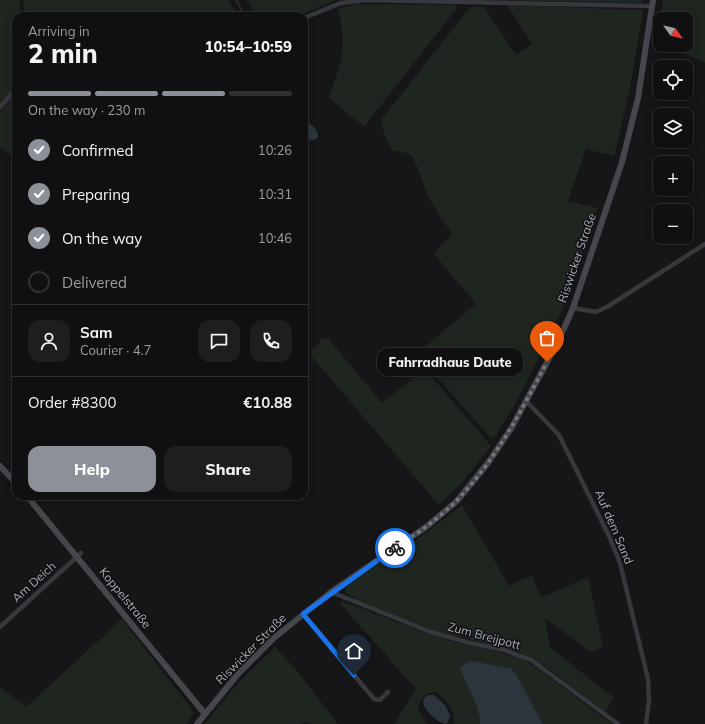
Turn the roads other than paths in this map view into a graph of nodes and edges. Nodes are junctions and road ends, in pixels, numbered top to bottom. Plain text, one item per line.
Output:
1 (652, 3) edge
2 (308, 16) edge
3 (12, 93) edge
4 (0, 107) edge
5 (705, 244) edge
6 (573, 308) junction
7 (527, 402) junction
8 (0, 466) edge
9 (12, 479) edge
10 (31, 500) edge
11 (79, 555) junction
12 (331, 592) junction
13 (303, 614) junction
14 (0, 627) edge
15 (388, 692) dead end
16 (204, 714) junction
17 (197, 724) edge
18 (618, 724) edge
19 (646, 724) edge

1 - 2 street
1 - 6 street, Riswicker Straße
3 - 4 street
5 - 6 street
6 - 7 street, Riswicker Straße
7 - 12 street, Riswicker Straße
7 - 19 street, Auf dem Sand
8 - 9 street
10 - 11 street, Koppelstraße
11 - 14 street, Am Deich
11 - 16 street, Koppelstraße
12 - 13 street, Riswicker Straße
12 - 18 street, Zum Breijpott
13 - 15 street
13 - 16 street, Riswicker Straße
16 - 17 street, Riswicker Straße

